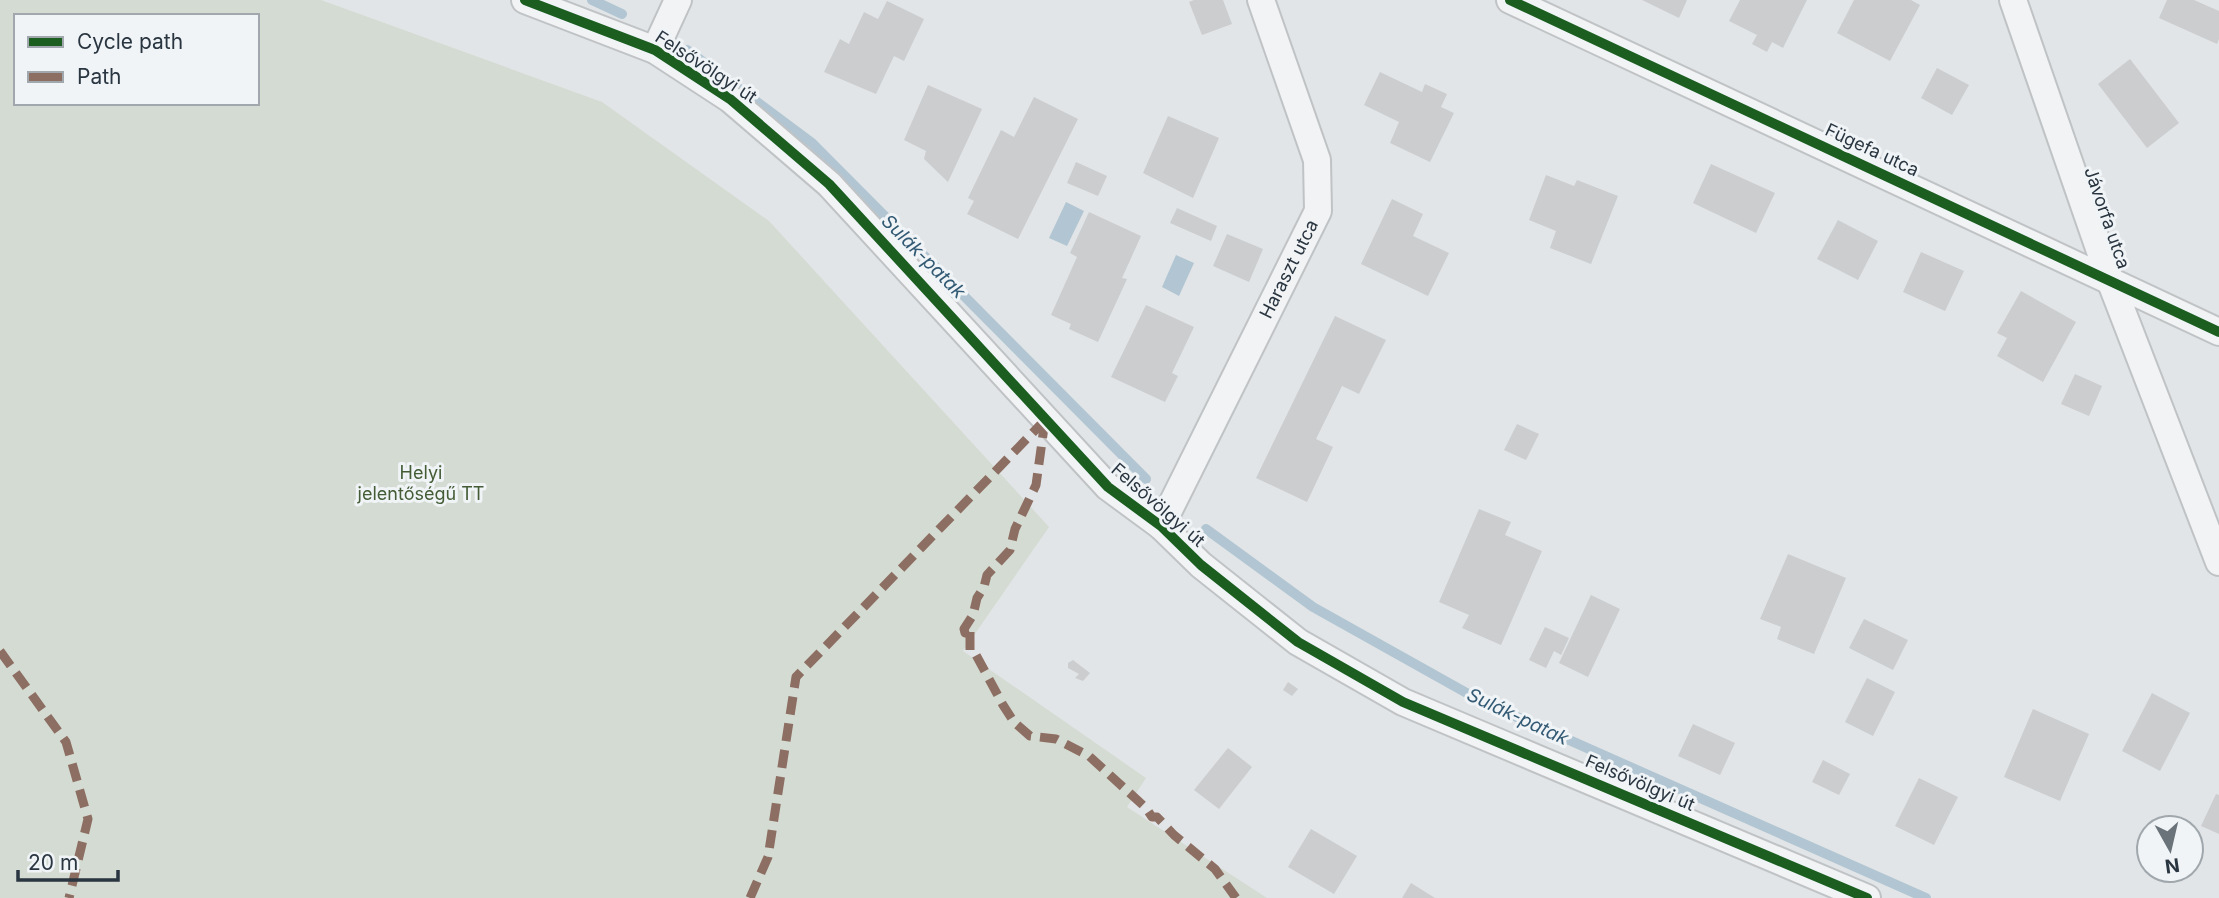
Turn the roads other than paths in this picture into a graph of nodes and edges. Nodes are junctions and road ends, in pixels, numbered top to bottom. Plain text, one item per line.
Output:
1 (525, 0) edge
2 (678, 0) edge
3 (1261, 0) edge
4 (1510, 0) edge
5 (2012, 0) edge
6 (655, 50) junction
7 (2110, 280) junction
8 (2219, 332) edge
9 (1161, 526) junction
10 (2219, 562) edge
11 (1867, 898) edge

1 - 6 street, Felsővölgyi út
2 - 6 street
3 - 9 street, Haraszt utca
4 - 7 street, Fügefa utca
5 - 7 street, Jávorfa utca
6 - 9 street, Felsővölgyi út
7 - 8 street, Fügefa utca
7 - 10 street, Jávorfa utca
9 - 11 street, Felsővölgyi út

